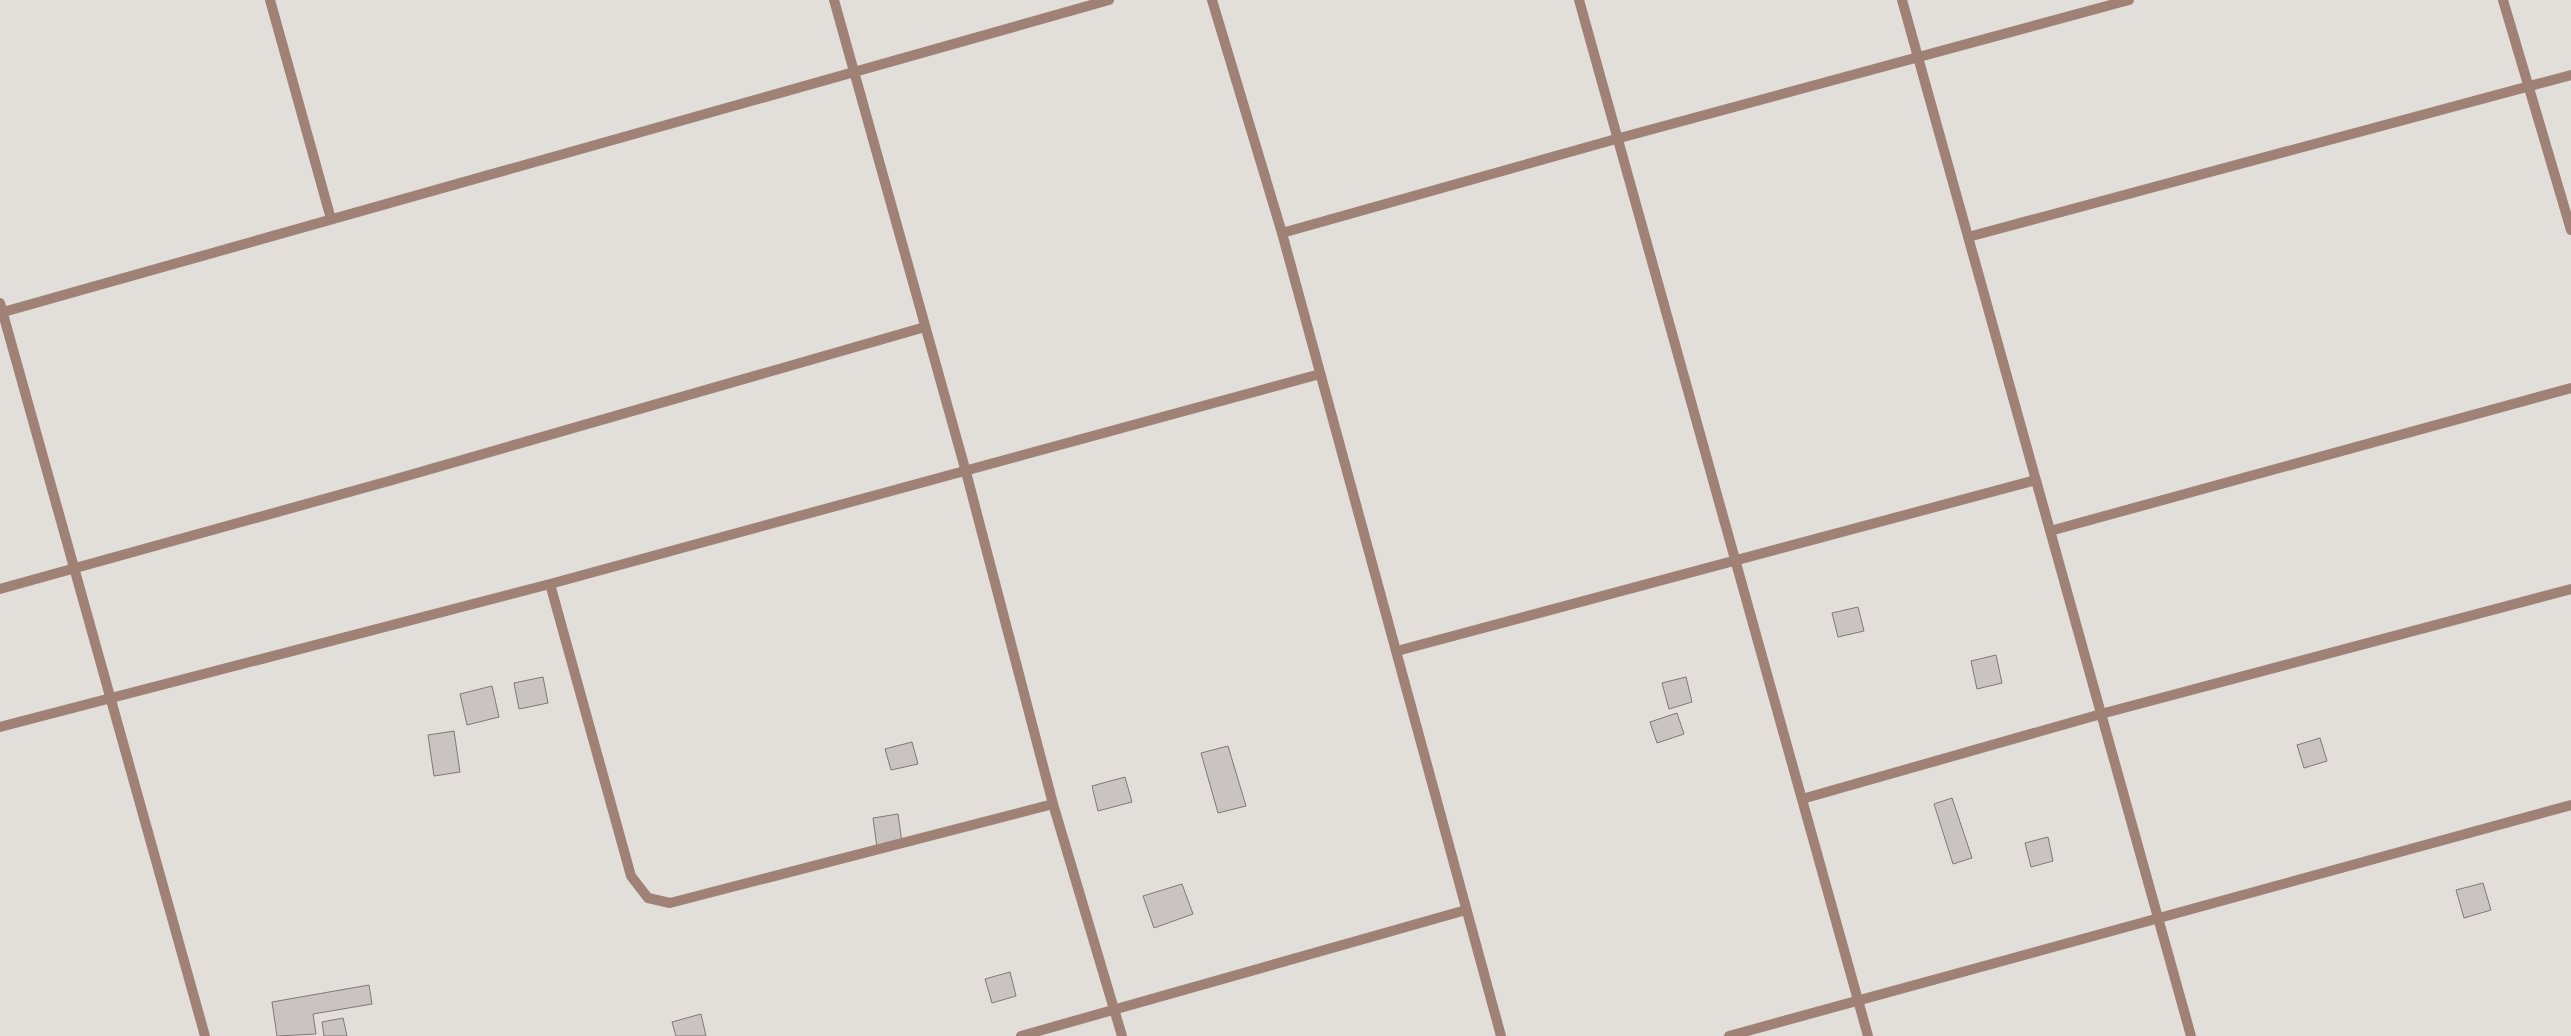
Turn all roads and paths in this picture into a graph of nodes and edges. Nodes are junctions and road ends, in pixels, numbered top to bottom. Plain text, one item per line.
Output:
1 (270, 0) edge
2 (834, 0) edge
3 (1110, 0) edge
4 (1212, 0) edge
5 (1578, 0) edge
6 (1902, 0) edge
7 (2129, 0) edge
8 (2503, 0) edge
9 (1918, 57) junction
10 (854, 72) junction
11 (2571, 75) edge
12 (2529, 86) junction
13 (1616, 139) junction
14 (331, 219) junction
15 (2571, 230) edge
16 (1282, 233) junction
17 (1968, 236) junction
18 (1, 309) edge
19 (925, 327) junction
20 (1320, 374) junction
21 (2571, 388) edge
22 (966, 472) junction
23 (2036, 480) junction
24 (2050, 531) junction
25 (1736, 562) junction
26 (73, 568) junction
27 (550, 584) junction
28 (0, 589) edge
29 (2571, 589) edge
30 (1397, 651) junction
31 (110, 697) junction
32 (2102, 714) junction
33 (0, 727) edge
34 (1802, 799) junction
35 (1052, 804) junction
36 (2571, 805) edge
37 (1466, 910) junction
38 (2158, 918) junction
39 (1858, 1001) junction
40 (1115, 1009) junction
41 (205, 1036) edge
42 (1021, 1036) edge
43 (1122, 1036) edge
44 (1501, 1036) edge
45 (1729, 1036) edge
46 (1868, 1036) edge
47 (2191, 1036) edge

1 - 14 street
2 - 10 street
3 - 10 street
4 - 16 street
5 - 13 street
6 - 9 street
7 - 9 street
8 - 12 street
9 - 13 street
9 - 17 street
10 - 14 street
10 - 19 street
11 - 12 street
12 - 15 street
12 - 17 street
13 - 16 street
13 - 25 street
14 - 18 street
16 - 20 street
17 - 23 street
18 - 26 street
19 - 22 street
19 - 26 street
20 - 22 street
20 - 30 street
21 - 24 street
22 - 27 street
22 - 35 street
23 - 24 street
23 - 25 street
24 - 32 street
25 - 30 street
25 - 34 street
26 - 28 street
26 - 31 street
27 - 31 street
27 - 35 street
29 - 32 street
30 - 37 street
31 - 33 street
31 - 41 street
32 - 34 street
32 - 38 street
34 - 39 street
35 - 40 street
36 - 38 street
37 - 40 street
37 - 44 street
38 - 39 street
38 - 47 street
39 - 45 street
39 - 46 street
40 - 42 street
40 - 43 street

